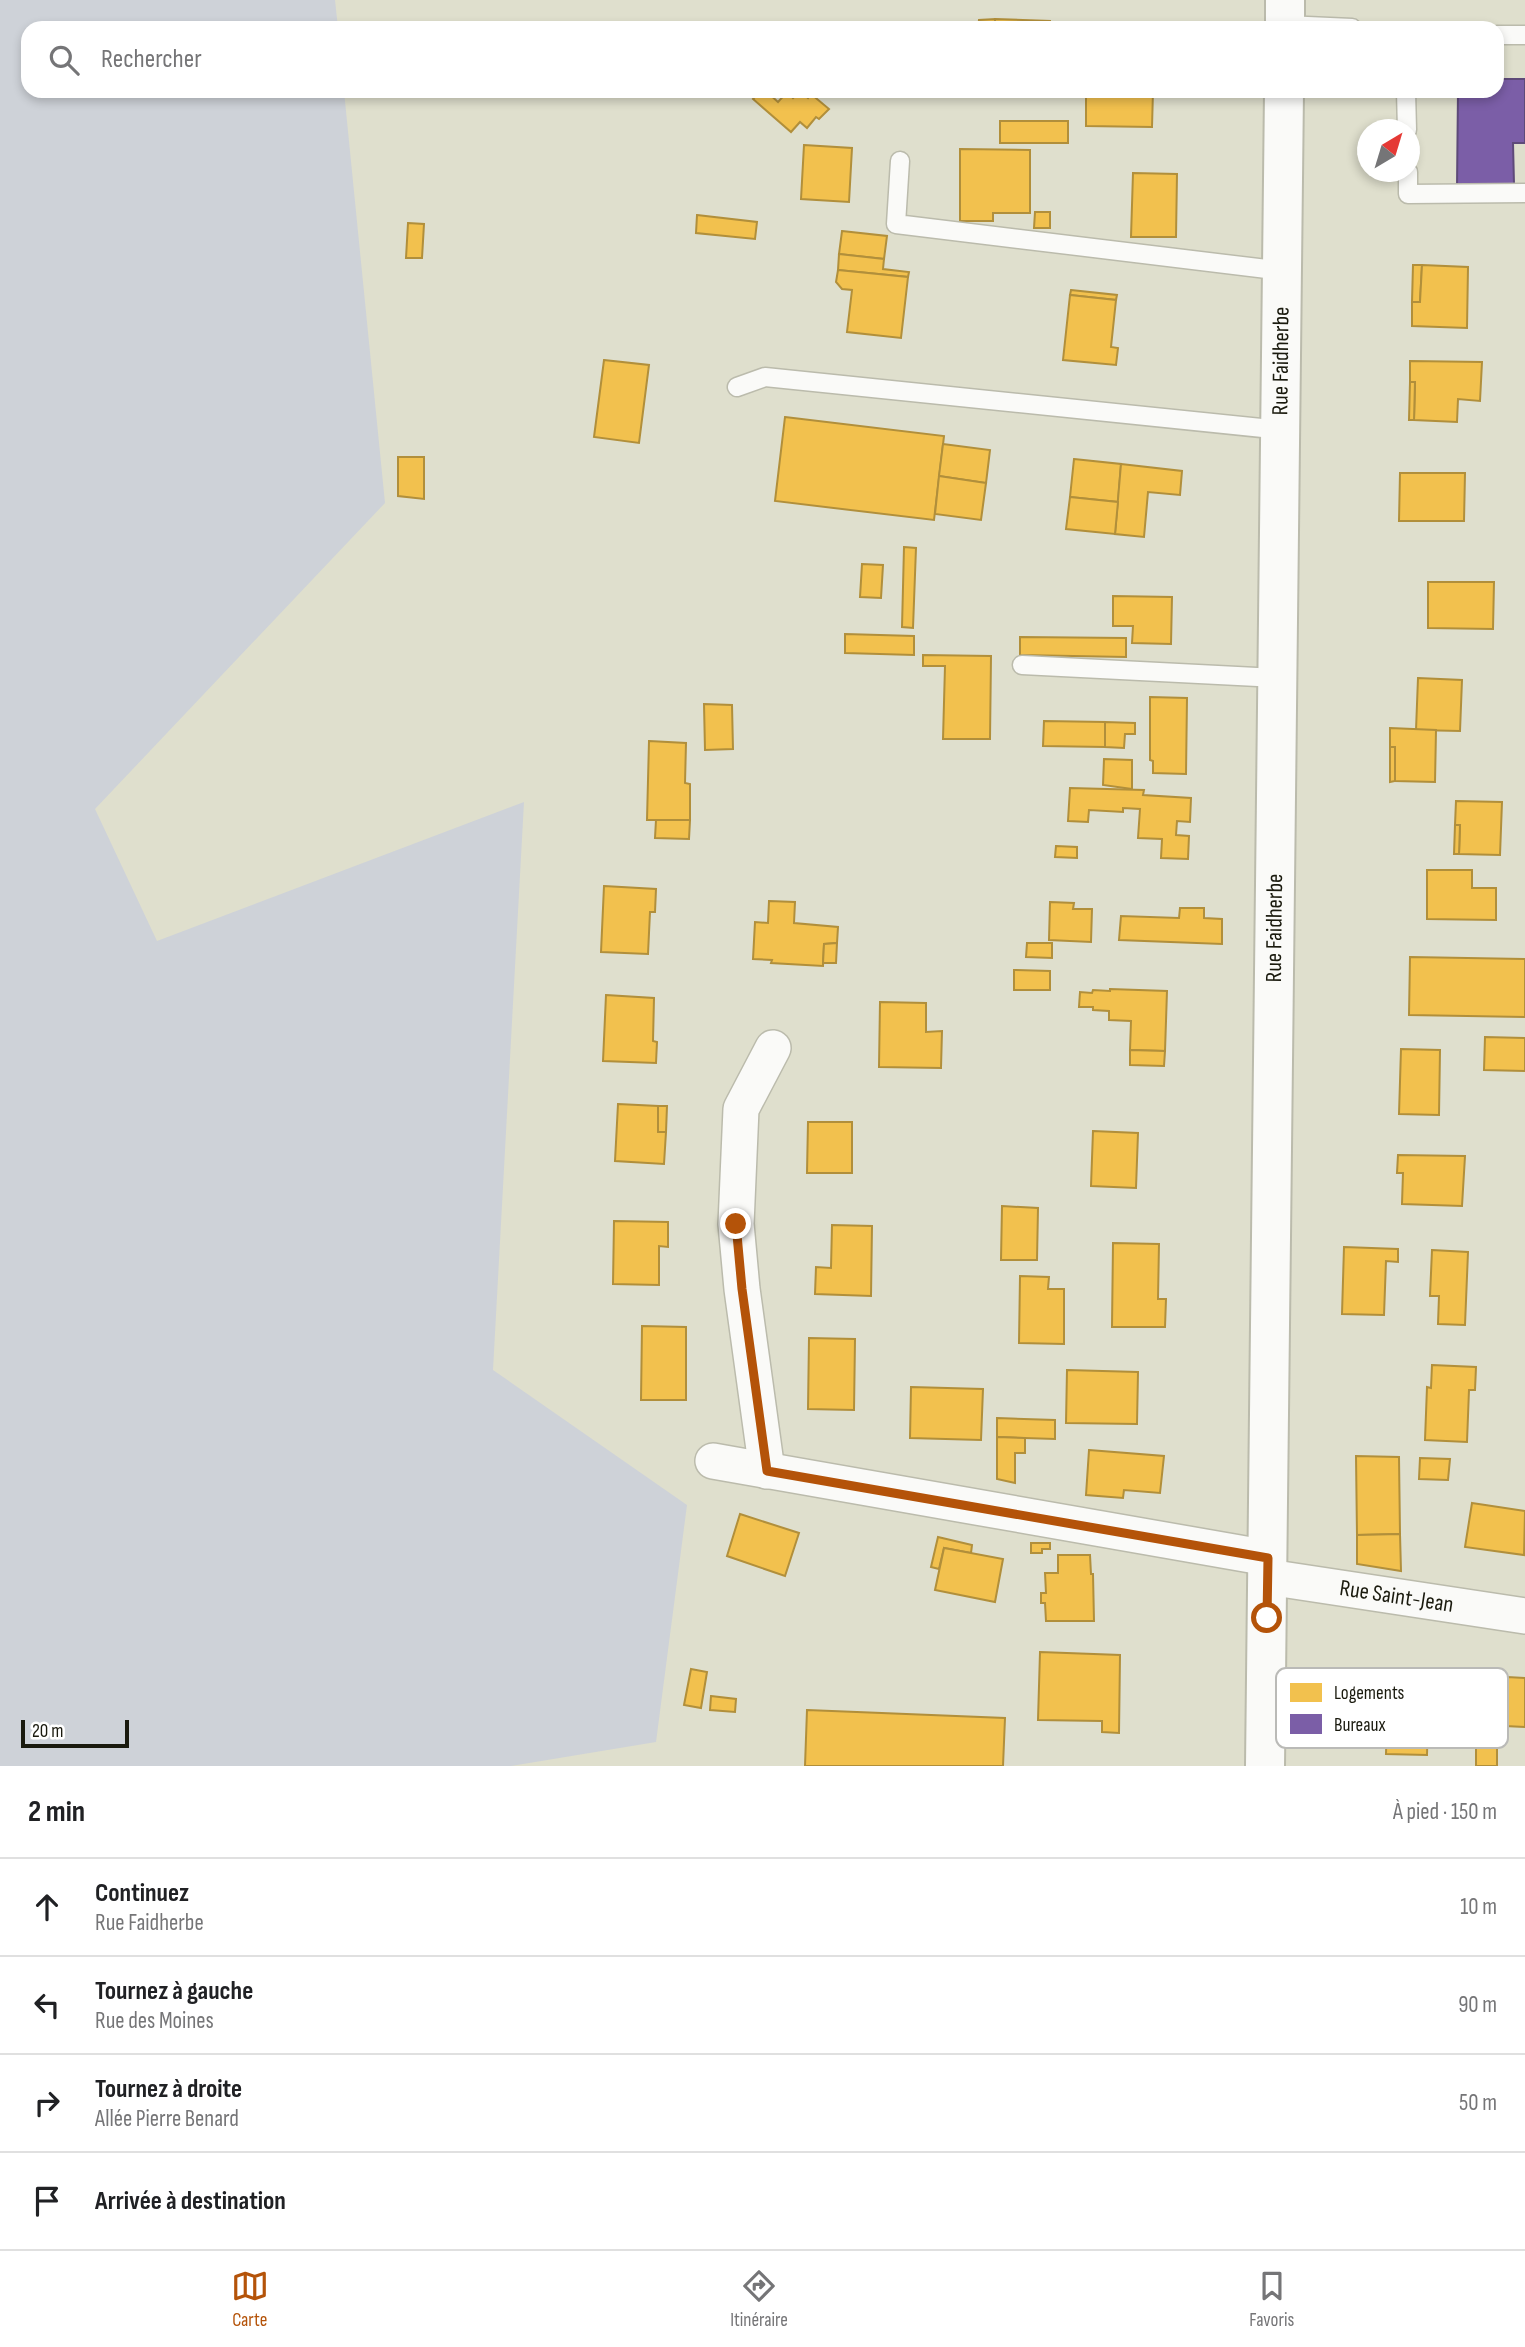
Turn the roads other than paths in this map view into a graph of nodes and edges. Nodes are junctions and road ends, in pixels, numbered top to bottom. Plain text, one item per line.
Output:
1 (1285, 18) edge
2 (1305, 21) edge
3 (1504, 35) edge
4 (1525, 35) edge
5 (1284, 98) edge
6 (1406, 98) edge
7 (1407, 119) edge
8 (900, 161) dead end
9 (1408, 182) edge
10 (1525, 193) edge
11 (1283, 271) junction
12 (737, 387) dead end
13 (1281, 430) junction
14 (1022, 665) dead end
15 (1279, 678) junction
16 (773, 1048) dead end
17 (713, 1461) dead end
18 (767, 1471) junction
19 (1268, 1568) junction
20 (1525, 1616) edge
21 (1265, 1766) edge

1 - 2 lane
3 - 4 lane
5 - 11 main road, Rue Faidherbe
6 - 7 lane
8 - 11 lane
9 - 10 lane
11 - 13 main road, Rue Faidherbe
12 - 13 lane
13 - 15 main road, Rue Faidherbe
14 - 15 lane
15 - 19 main road, Rue Faidherbe
16 - 18 street
17 - 18 street, Rue Saint-Jean
18 - 19 street, Rue Saint-Jean
19 - 20 street, Rue Saint-Jean
19 - 21 main road, Rue Faidherbe

